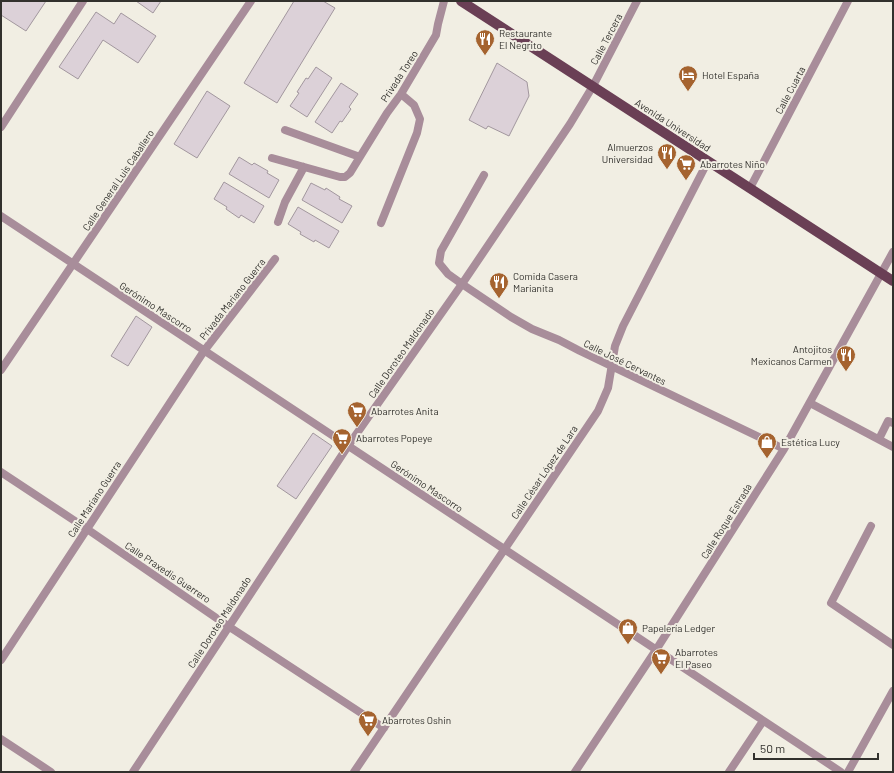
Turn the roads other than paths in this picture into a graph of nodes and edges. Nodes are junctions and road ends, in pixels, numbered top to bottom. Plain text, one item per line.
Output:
1 (83, 1) edge
2 (251, 1) edge
3 (444, 1) edge
4 (461, 1) edge
5 (638, 1) edge
6 (848, 1) edge
7 (593, 86) junction
8 (401, 94) junction
9 (1, 127) edge
10 (285, 130) dead end
11 (360, 157) junction
12 (272, 158) dead end
13 (708, 161) junction
14 (304, 167) junction
15 (484, 175) dead end
16 (750, 188) junction
17 (1, 216) edge
18 (278, 222) dead end
19 (381, 223) dead end
20 (893, 252) edge
21 (275, 259) dead end
22 (73, 264) junction
23 (881, 273) junction
24 (893, 281) edge
25 (462, 284) junction
26 (204, 351) junction
27 (612, 367) junction
28 (1, 370) edge
29 (810, 403) junction
30 (893, 423) edge
31 (879, 439) junction
32 (348, 446) junction
33 (893, 447) edge
34 (784, 449) junction
35 (1, 472) edge
36 (871, 526) dead end
37 (87, 528) junction
38 (504, 549) junction
39 (228, 626) junction
40 (893, 646) edge
41 (656, 650) junction
42 (1, 660) edge
43 (893, 691) edge
44 (763, 720) junction
45 (384, 728) junction
46 (1, 739) edge
47 (51, 772) edge
48 (133, 772) edge
49 (354, 772) edge
50 (575, 772) edge
51 (729, 772) edge
52 (841, 772) edge
53 (848, 772) edge

1 - 9 street
2 - 22 street, Calle General Luis Caballero
3 - 8 street, Privada Toreo
4 - 7 main road, Avenida Universidad
5 - 7 street, Calle Tercera
6 - 16 street, Calle Cuarta
7 - 13 main road, Avenida Universidad
7 - 25 street, Calle Doroteo Maldonado
8 - 11 street, Privada Toreo
8 - 19 street
10 - 11 street
11 - 14 street, Privada Toreo
12 - 14 street, Privada Toreo
13 - 16 main road, Avenida Universidad
13 - 27 street, Calle César López de Lara
14 - 18 street
15 - 25 street, Calle José Cervantes
16 - 23 main road, Avenida Universidad
17 - 22 street, Gerónimo Mascorro
20 - 23 street, Calle Roque Estrada
21 - 26 street, Privada Mariano Guerra
22 - 26 street, Gerónimo Mascorro
22 - 28 street, Calle General Luis Caballero
23 - 24 main road, Avenida Universidad
23 - 29 street, Calle Roque Estrada
25 - 27 street, Calle José Cervantes
25 - 32 street, Calle Doroteo Maldonado
26 - 32 street, Gerónimo Mascorro
26 - 37 street, Calle Mariano Guerra
27 - 34 street, Calle José Cervantes
27 - 38 street, Calle César López de Lara
29 - 31 street
29 - 34 street, Calle Roque Estrada
30 - 31 street
31 - 33 street
32 - 38 street, Gerónimo Mascorro
32 - 39 street, Calle Doroteo Maldonado
34 - 41 street, Calle Roque Estrada
35 - 37 street, Calle Praxedis Guerrero
36 - 40 street
37 - 39 street, Calle Praxedis Guerrero
37 - 42 street, Calle Mariano Guerra
38 - 41 street, Gerónimo Mascorro
38 - 45 street, Calle César López de Lara
39 - 45 street, Calle Praxedis Guerrero
39 - 48 street, Calle Doroteo Maldonado
41 - 44 street, Gerónimo Mascorro
41 - 50 street, Calle Roque Estrada
43 - 53 street
44 - 51 street
44 - 52 street, Gerónimo Mascorro
45 - 49 street, Calle César López de Lara
46 - 47 street

